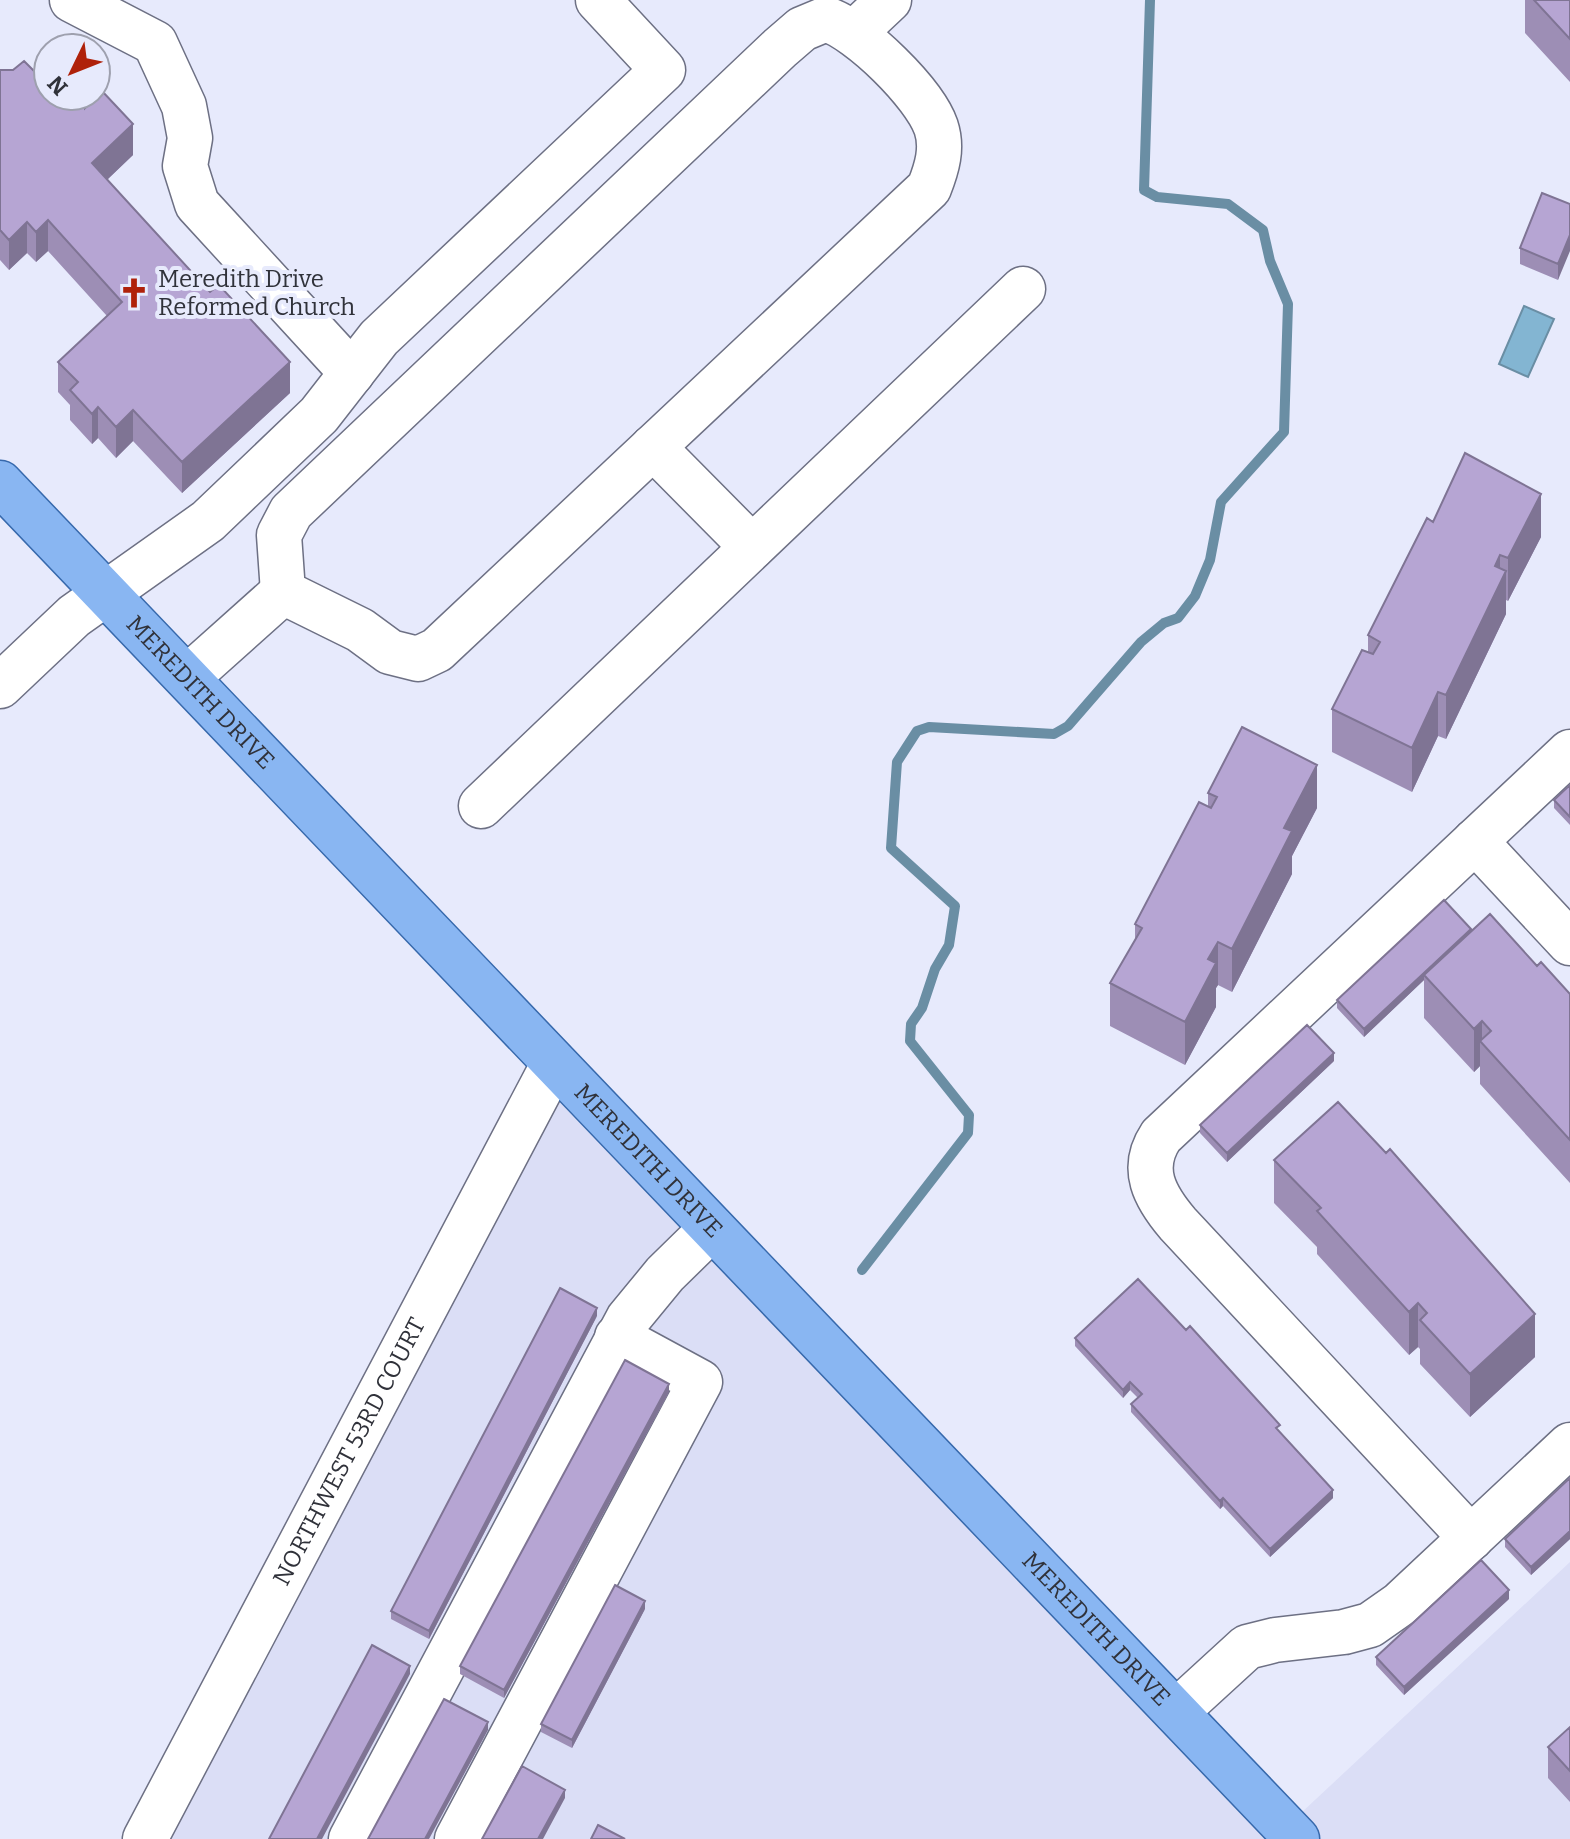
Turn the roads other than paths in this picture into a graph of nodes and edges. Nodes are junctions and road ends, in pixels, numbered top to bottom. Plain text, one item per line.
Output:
1 (72, 0) edge
2 (598, 0) edge
3 (889, 0) edge
4 (854, 33) junction
5 (1023, 289) dead end
6 (352, 373) junction
7 (653, 447) junction
8 (0, 483) edge
9 (752, 547) junction
10 (283, 592) junction
11 (105, 593) junction
12 (188, 677) junction
13 (0, 686) edge
14 (1570, 752) edge
15 (481, 806) dead end
16 (1475, 841) junction
17 (1570, 943) edge
18 (554, 1063) junction
19 (712, 1228) junction
20 (617, 1337) junction
21 (1570, 1445) edge
22 (1471, 1538) junction
23 (1176, 1712) junction
24 (145, 1839) edge
25 (351, 1839) edge
26 (457, 1839) edge
27 (1297, 1839) edge

1 - 6 street
2 - 6 street
3 - 4 street
4 - 7 street
4 - 10 street
5 - 9 street
6 - 11 street
7 - 9 street
7 - 10 street
8 - 11 main road, MEREDITH DRIVE
9 - 15 street
10 - 12 street
11 - 12 main road, MEREDITH DRIVE
11 - 13 street
12 - 18 main road, MEREDITH DRIVE
14 - 16 street
16 - 17 street
16 - 22 street
18 - 19 main road, MEREDITH DRIVE
18 - 24 street, NORTHWEST 53RD COURT
19 - 20 street
19 - 23 main road, MEREDITH DRIVE
20 - 25 street
20 - 26 street
21 - 22 street
22 - 23 street
23 - 27 main road, MEREDITH DRIVE

